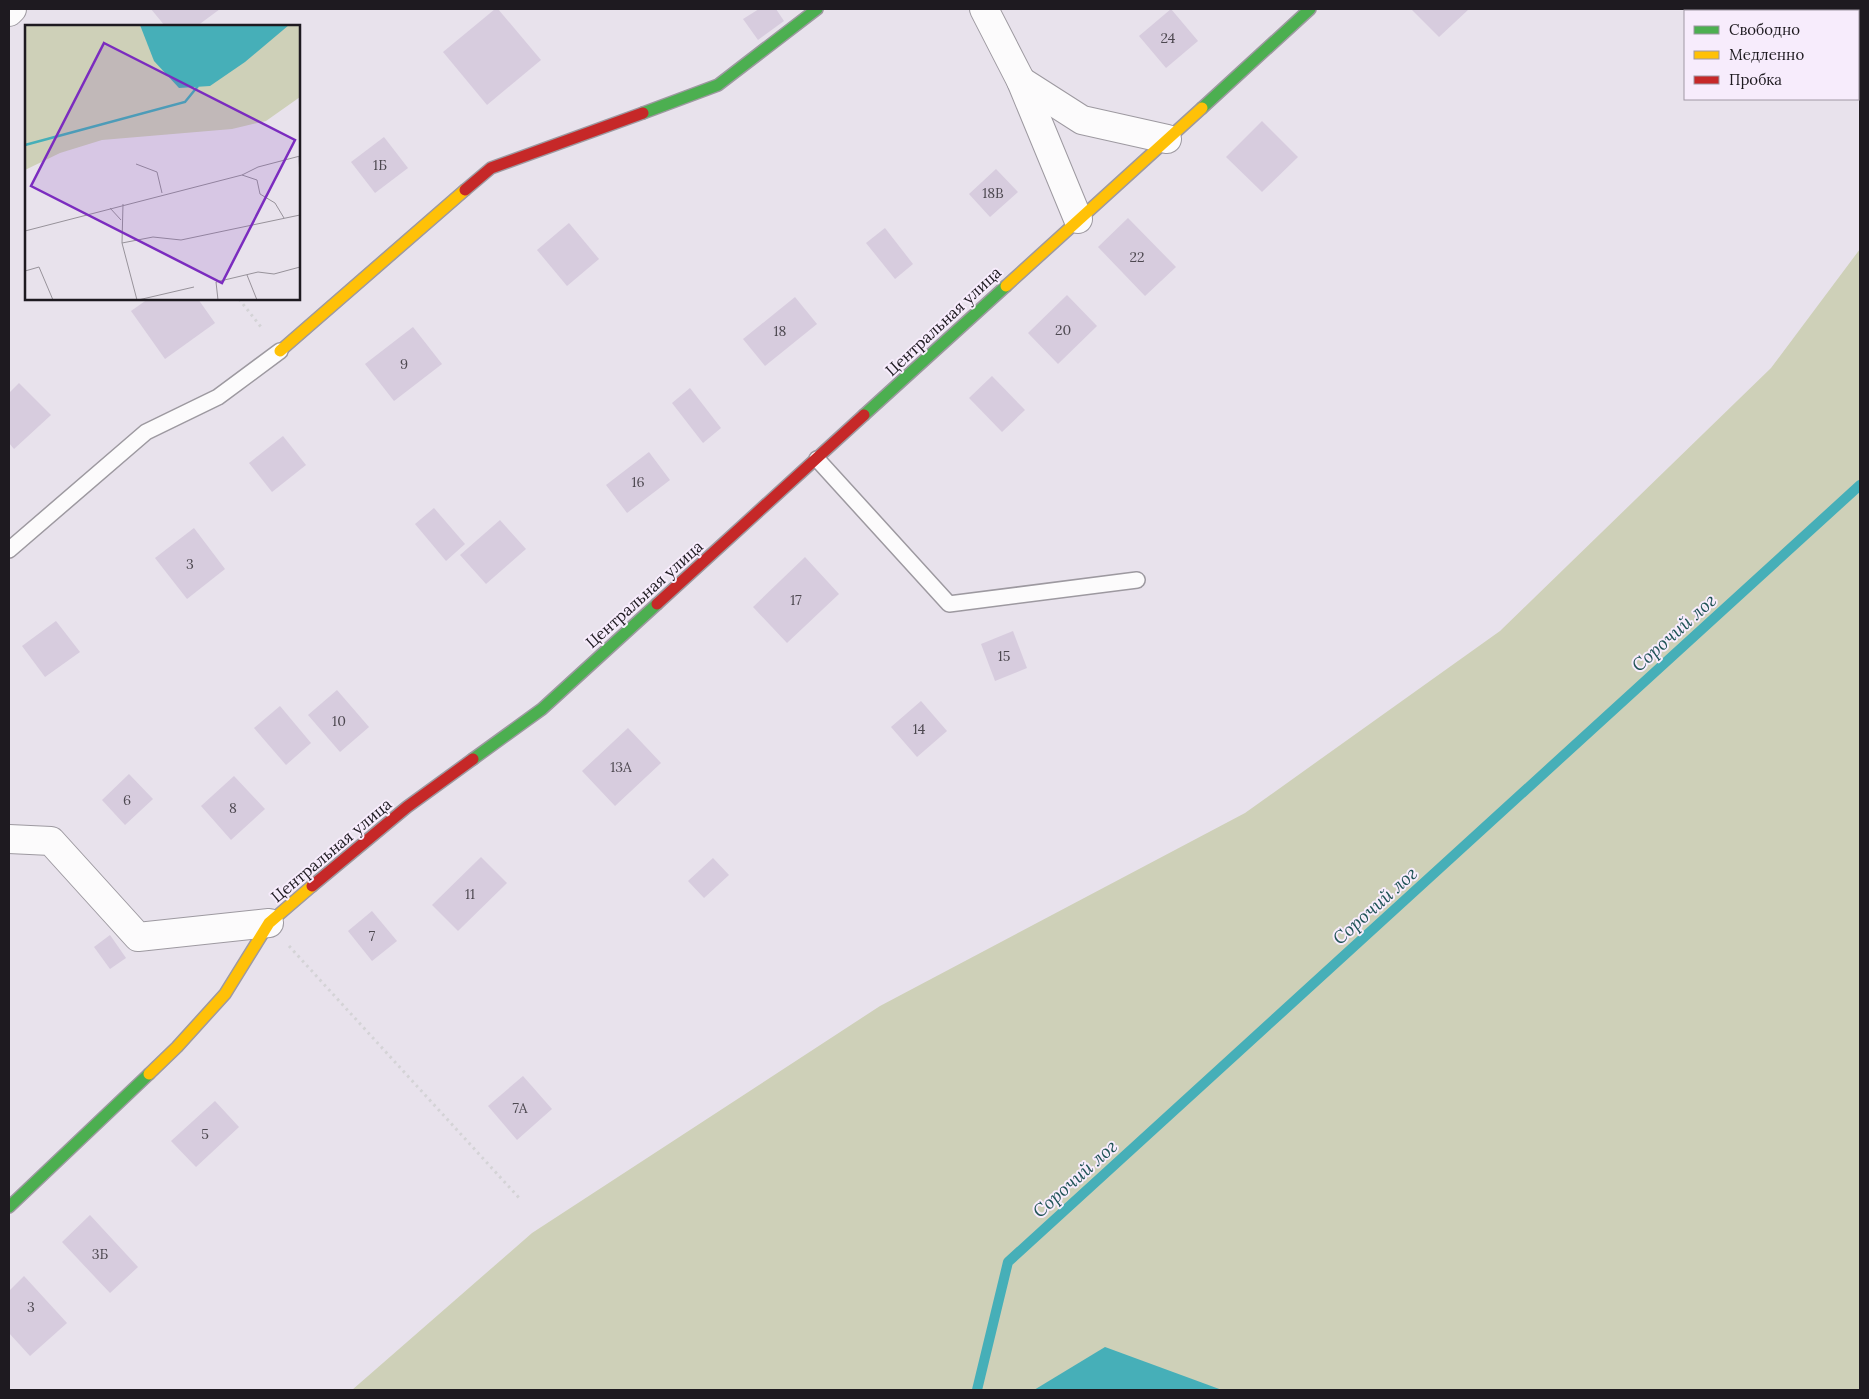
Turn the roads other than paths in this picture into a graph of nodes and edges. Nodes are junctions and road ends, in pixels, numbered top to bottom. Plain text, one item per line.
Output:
1 (12, 9) edge
2 (817, 9) edge
3 (984, 9) edge
4 (1310, 9) edge
5 (9, 12) edge
6 (1021, 81) junction
7 (1167, 139) junction
8 (1078, 220) junction
9 (280, 351) joint
10 (817, 459) junction
11 (9, 550) edge
12 (1137, 580) dead end
13 (9, 839) edge
14 (269, 923) junction
15 (9, 1207) edge

1 - 5 street
2 - 9 street
3 - 6 street
4 - 7 street, Центральная улица
6 - 7 street
6 - 8 street
7 - 8 street, Центральная улица
8 - 10 street, Центральная улица
9 - 11 lane
10 - 12 lane
10 - 14 street, Центральная улица
13 - 14 street
14 - 15 street, Центральная улица

